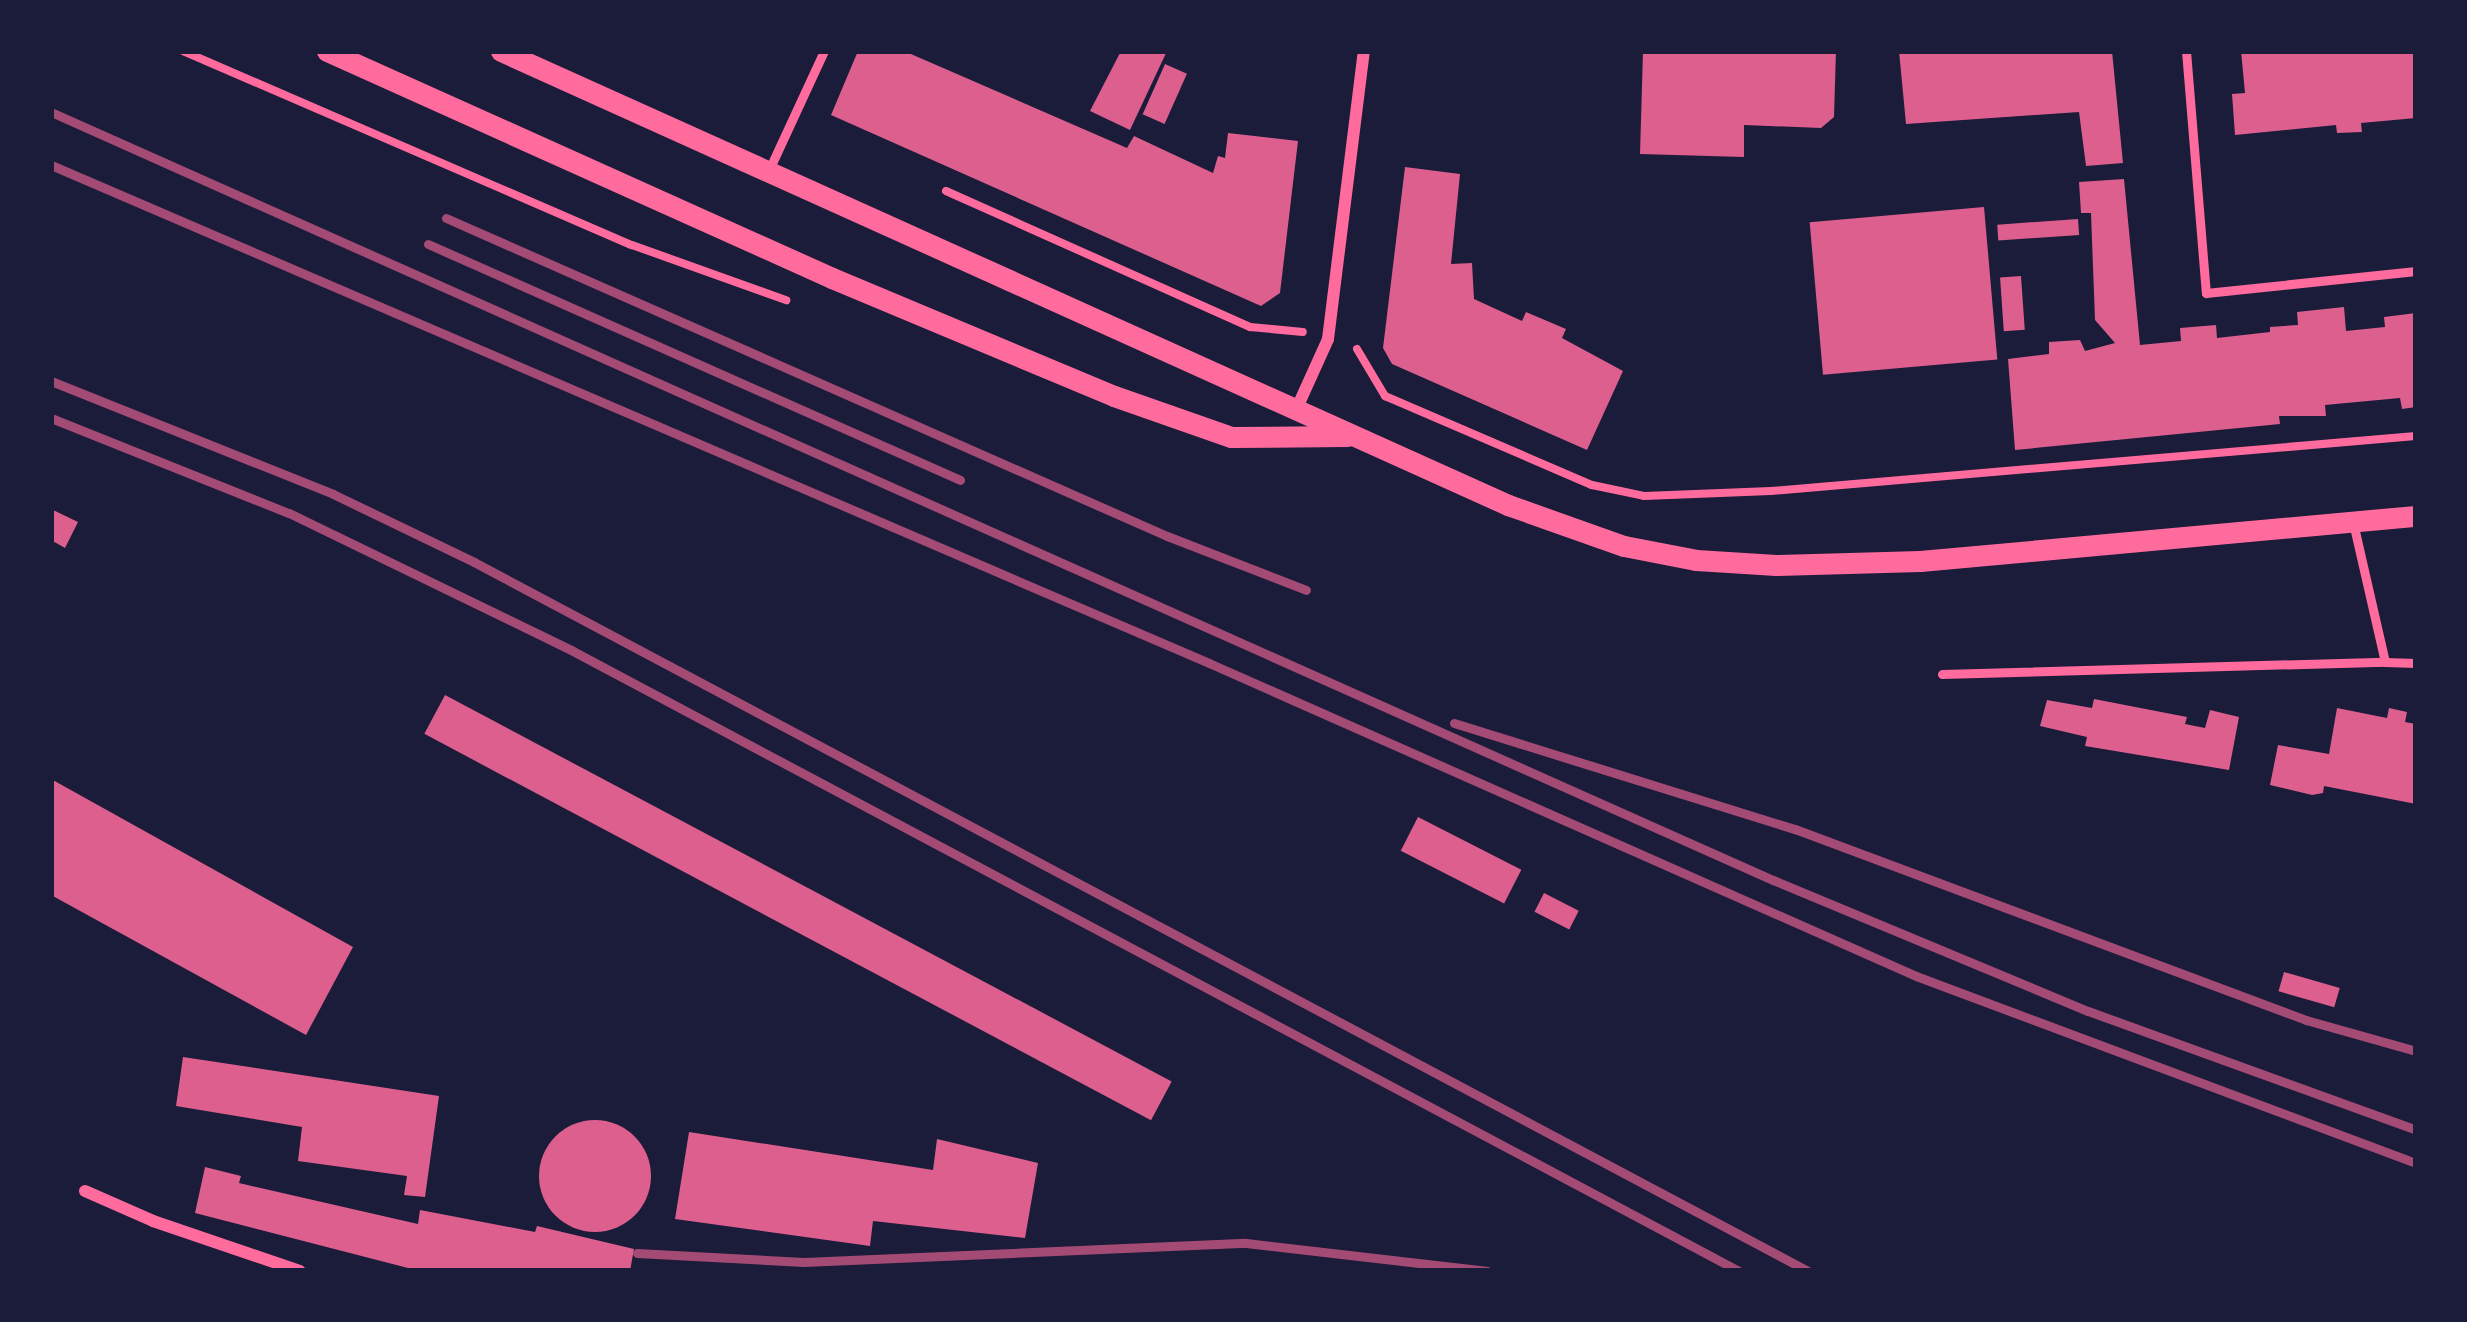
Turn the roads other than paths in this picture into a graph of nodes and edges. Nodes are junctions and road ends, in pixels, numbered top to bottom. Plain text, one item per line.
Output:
1 (326, 51) edge
2 (501, 51) edge
3 (824, 51) edge
4 (1364, 51) edge
5 (2186, 51) edge
6 (768, 172) junction
7 (2416, 272) edge
8 (1296, 410) junction
9 (1355, 436) junction
10 (2416, 517) edge
11 (2353, 522) junction
12 (2385, 662) junction
13 (2416, 663) edge
14 (1942, 674) dead end
15 (86, 1191) dead end
16 (300, 1271) edge

1 - 9 street
2 - 6 street
3 - 6 lane
4 - 8 street
5 - 7 lane
6 - 8 street
8 - 9 street
9 - 11 street
10 - 11 street
11 - 12 lane
12 - 13 lane
12 - 14 lane
15 - 16 street

